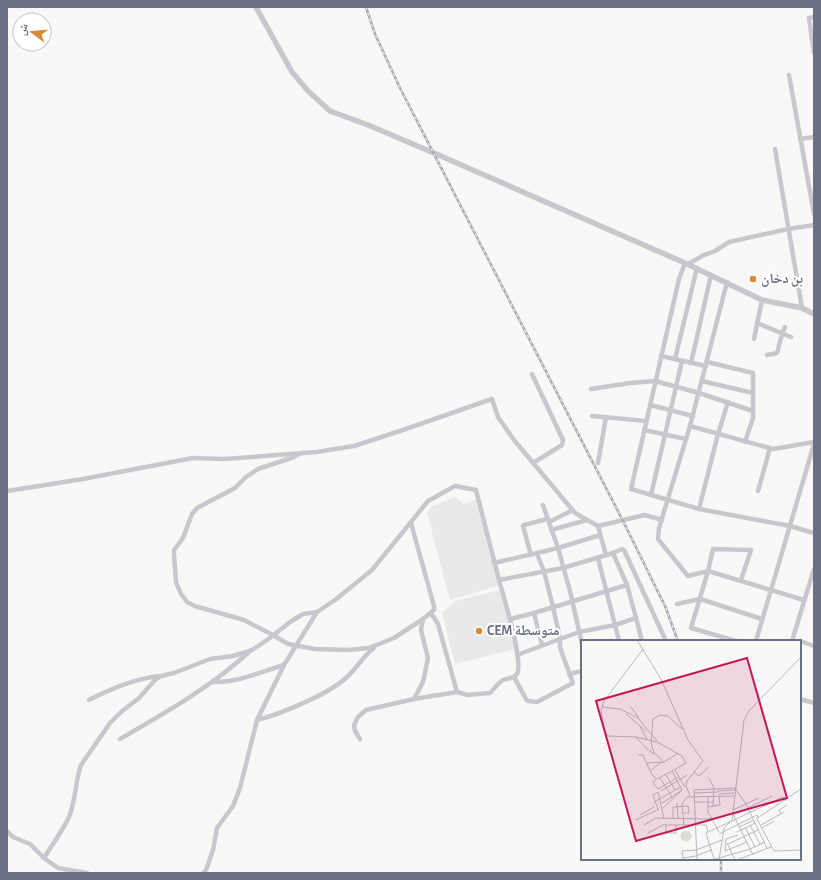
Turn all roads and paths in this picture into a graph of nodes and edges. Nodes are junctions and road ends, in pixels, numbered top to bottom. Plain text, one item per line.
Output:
1 (256, 7) edge
2 (814, 17) edge
3 (814, 54) edge
4 (789, 75) dead end
5 (814, 137) edge
6 (800, 139) junction
7 (775, 149) dead end
8 (812, 196) edge
9 (814, 214) edge
10 (814, 225) edge
11 (788, 229) junction
12 (686, 264) junction
13 (697, 268) junction
14 (711, 275) junction
15 (727, 282) junction
16 (762, 300) junction
17 (802, 308) junction
18 (814, 314) edge
19 (757, 323) junction
20 (785, 327) dead end
21 (782, 334) junction
22 (791, 337) dead end
23 (754, 338) dead end
24 (767, 354) dead end
25 (661, 356) junction
26 (674, 359) junction
27 (682, 361) junction
28 (691, 363) junction
29 (706, 364) junction
30 (532, 374) dead end
31 (655, 381) junction
32 (702, 381) junction
33 (676, 387) junction
34 (591, 389) dead end
35 (699, 393) junction
36 (753, 393) junction
37 (728, 402) junction
38 (650, 405) junction
39 (671, 410) junction
40 (753, 411) junction
41 (592, 416) dead end
42 (693, 416) junction
43 (606, 417) junction
44 (646, 421) junction
45 (690, 426) junction
46 (644, 430) junction
47 (665, 434) junction
48 (718, 434) junction
49 (686, 439) junction
50 (745, 442) junction
51 (814, 443) edge
52 (770, 448) junction
53 (300, 453) junction
54 (533, 463) junction
55 (598, 463) dead end
56 (7, 491) edge
57 (758, 491) dead end
58 (651, 495) junction
59 (668, 500) junction
60 (543, 505) dead end
61 (699, 509) junction
62 (573, 510) junction
63 (548, 520) junction
64 (587, 520) junction
65 (662, 520) junction
66 (411, 523) junction
67 (598, 526) junction
68 (790, 526) junction
69 (552, 530) junction
70 (814, 532) edge
71 (600, 535) junction
72 (558, 548) junction
73 (613, 553) junction
74 (537, 554) junction
75 (531, 555) junction
76 (606, 555) junction
77 (598, 558) junction
78 (494, 563) junction
79 (563, 568) junction
80 (814, 569) edge
81 (544, 571) junction
82 (708, 571) junction
83 (499, 580) junction
84 (741, 580) junction
85 (627, 585) junction
86 (606, 591) junction
87 (772, 591) junction
88 (700, 600) junction
89 (804, 600) junction
90 (573, 601) junction
91 (677, 604) dead end
92 (553, 607) junction
93 (317, 612) junction
94 (534, 613) junction
95 (430, 614) junction
96 (636, 618) junction
97 (423, 619) junction
98 (511, 619) junction
99 (762, 619) junction
100 (615, 625) junction
101 (579, 632) junction
102 (273, 635) junction
103 (560, 638) junction
104 (581, 640) edge
105 (618, 640) edge
106 (642, 640) edge
107 (666, 640) edge
108 (733, 640) edge
109 (756, 640) edge
110 (793, 640) edge
111 (801, 641) edge
112 (377, 645) junction
113 (542, 645) junction
114 (295, 646) junction
115 (814, 646) edge
116 (252, 650) junction
117 (517, 655) junction
118 (284, 665) junction
119 (581, 671) edge
120 (569, 674) junction
121 (161, 676) junction
122 (514, 677) junction
123 (212, 682) junction
124 (457, 692) junction
125 (414, 699) junction
126 (801, 699) edge
127 (89, 700) dead end
128 (814, 703) edge
129 (257, 720) junction
130 (120, 739) dead end
131 (360, 739) dead end
132 (7, 831) edge
133 (44, 858) junction
134 (87, 873) edge
135 (203, 873) edge

1 - 12 street
2 - 3 street
4 - 6 street
5 - 6 street
6 - 8 street
7 - 11 street
8 - 9 street
10 - 11 street
11 - 12 street
11 - 17 street
12 - 13 street
12 - 25 street
13 - 14 street
13 - 26 street
14 - 15 street
14 - 28 street
15 - 16 street
15 - 29 street
16 - 17 street
16 - 19 street
17 - 18 street
19 - 21 street
19 - 23 street
20 - 21 street
21 - 22 street
21 - 24 street
25 - 26 street
25 - 31 street
26 - 27 street
27 - 28 street
27 - 33 street
28 - 29 street
29 - 32 street
29 - 36 street
30 - 54 street
31 - 33 street
31 - 34 street
31 - 38 street
32 - 35 street
32 - 36 street
33 - 35 street
33 - 39 street
35 - 37 street
35 - 42 street
36 - 40 street
37 - 40 street
37 - 48 street
38 - 39 street
38 - 44 street
39 - 42 street
39 - 47 street
40 - 50 street
41 - 43 street
42 - 45 street
43 - 44 street
43 - 55 street
44 - 46 street
45 - 48 street
45 - 49 street
46 - 47 street
46 - 58 street
47 - 49 street
47 - 58 street
48 - 50 street
48 - 61 street
49 - 59 street
50 - 52 street
51 - 52 street
51 - 68 street
52 - 57 street
53 - 54 street
53 - 56 street
53 - 102 street
54 - 62 street
58 - 59 street
59 - 61 street
59 - 65 street
60 - 63 street
61 - 68 street
62 - 63 street
62 - 64 street
63 - 69 street
63 - 75 street
64 - 67 street
64 - 69 street
65 - 67 street
65 - 82 street
66 - 78 street
66 - 93 street
66 - 95 street
67 - 71 street
68 - 70 street
68 - 87 street
69 - 72 street
71 - 72 street
71 - 76 street
72 - 74 street
72 - 79 street
73 - 76 street
73 - 85 street
73 - 107 street
74 - 75 street
74 - 81 street
75 - 78 street
76 - 77 street
77 - 79 street
77 - 86 street
78 - 83 street
79 - 81 street
79 - 90 street
80 - 89 street
81 - 83 street
81 - 92 street
82 - 84 street
82 - 84 street
82 - 88 street
83 - 98 street
84 - 87 street
85 - 86 street
85 - 96 street
86 - 90 street
86 - 100 street
87 - 89 street
87 - 99 street
88 - 91 street
88 - 99 street
88 - 108 street
89 - 110 street
90 - 92 street
90 - 101 street
92 - 94 street
92 - 103 street
93 - 102 street
93 - 114 street
94 - 98 street
94 - 113 street
95 - 97 street
95 - 124 street
96 - 100 street
96 - 106 street
97 - 112 street
97 - 125 street
98 - 117 street
99 - 109 street
100 - 101 street
100 - 105 street
101 - 103 street
101 - 104 street
102 - 114 street
102 - 116 street
103 - 113 street
103 - 120 street
111 - 115 street
112 - 114 street
112 - 129 street
113 - 117 street
114 - 118 street
116 - 121 street
116 - 123 street
117 - 122 street
118 - 123 street
118 - 129 street
119 - 120 street
120 - 122 street
121 - 127 street
121 - 133 street
122 - 124 street
123 - 130 street
124 - 125 street
125 - 131 street
126 - 128 street
129 - 135 street
132 - 133 street
133 - 134 street

